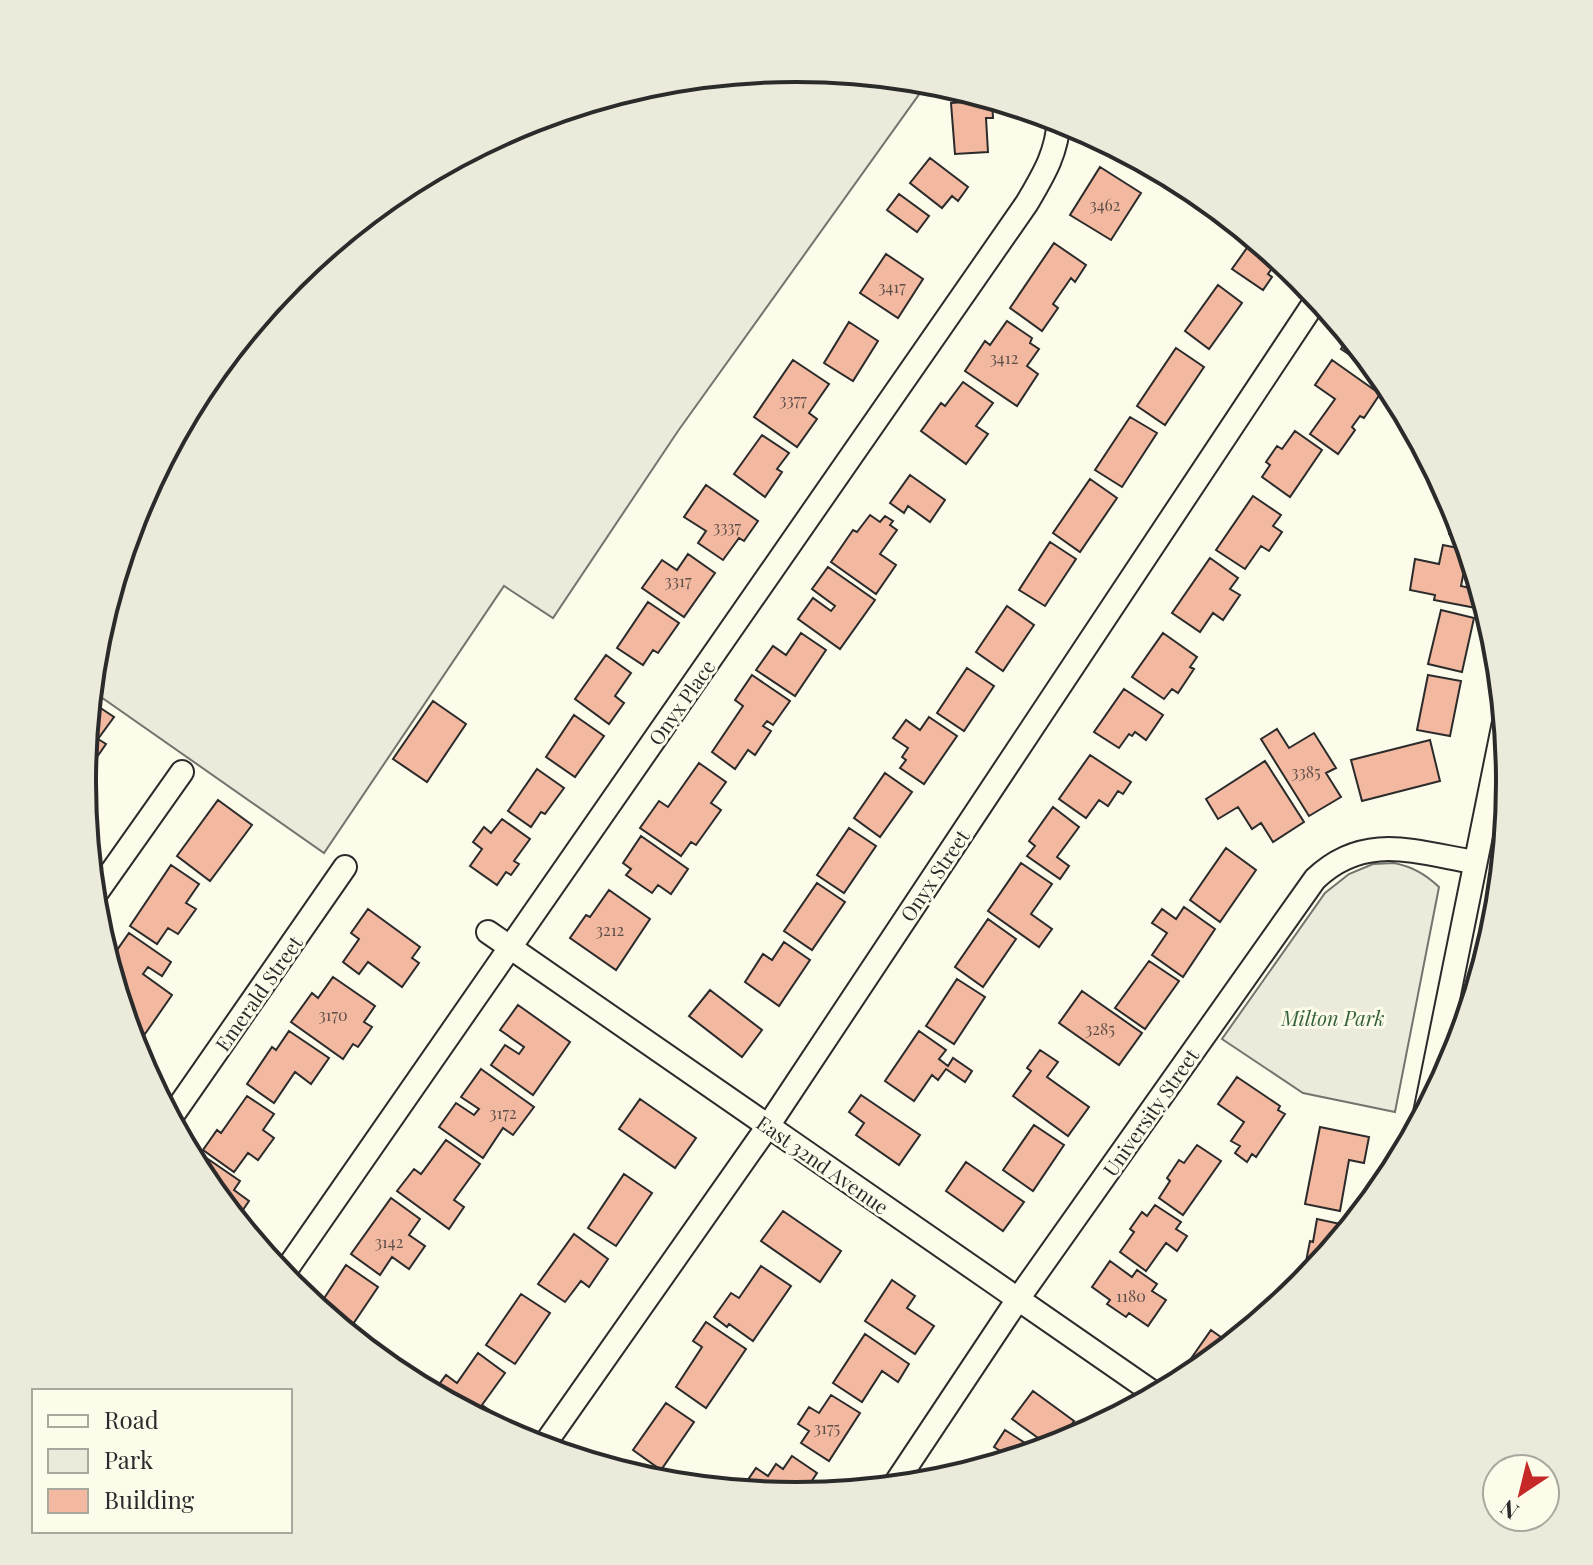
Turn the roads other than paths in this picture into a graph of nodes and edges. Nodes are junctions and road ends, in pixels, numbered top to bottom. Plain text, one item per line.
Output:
1 (1058, 133) edge
2 (1311, 308) edge
3 (1496, 757) edge
4 (182, 772) dead end
5 (1474, 862) junction
6 (345, 867) dead end
7 (103, 883) edge
8 (488, 932) dead end
9 (511, 948) junction
10 (1432, 1077) edge
11 (177, 1109) edge
12 (768, 1126) junction
13 (289, 1265) edge
14 (1018, 1299) junction
15 (1147, 1389) edge
16 (549, 1438) edge
17 (901, 1475) edge

1 - 9 street, Onyx Place
2 - 12 street, Onyx Street
3 - 5 street
4 - 7 street
5 - 10 street
5 - 14 street, University Street
6 - 11 street, Emerald Street
8 - 9 street, East 32nd Avenue
9 - 12 street, East 32nd Avenue
9 - 13 street, Onyx Place
12 - 14 street, East 32nd Avenue
12 - 16 street, Onyx Street
14 - 15 street, East 32nd Avenue
14 - 17 street, University Street

